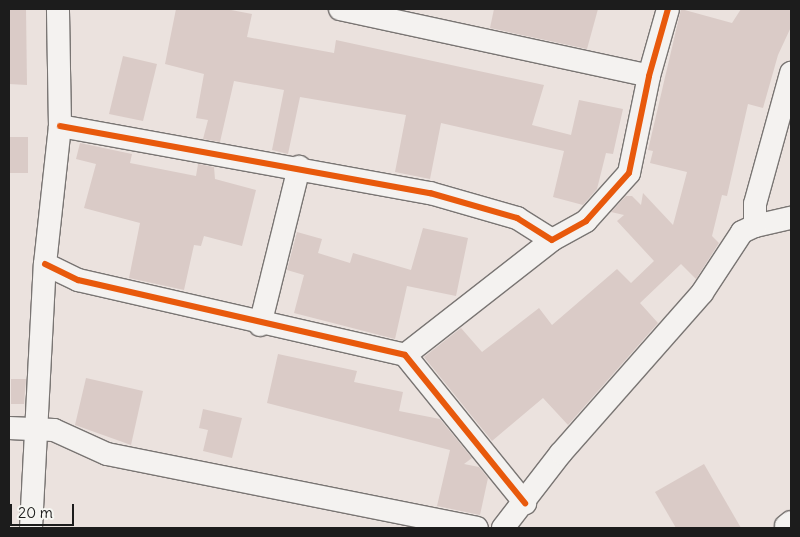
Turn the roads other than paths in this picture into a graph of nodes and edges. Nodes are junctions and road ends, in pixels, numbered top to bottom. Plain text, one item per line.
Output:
1 (58, 9) edge
2 (340, 9) edge
3 (668, 9) edge
4 (791, 73) edge
5 (648, 76) junction
6 (60, 126) junction
7 (299, 168) junction
8 (791, 218) edge
9 (755, 226) junction
10 (552, 240) junction
11 (45, 264) junction
12 (260, 325) junction
13 (406, 355) junction
14 (9, 428) edge
15 (35, 429) junction
16 (525, 503) junction
17 (31, 528) edge
18 (477, 528) edge
19 (503, 528) edge

1 - 6 street
2 - 5 street
3 - 5 street
4 - 9 street
5 - 10 street
6 - 7 street
6 - 11 street
7 - 10 street
7 - 12 street
8 - 9 street
9 - 16 street
10 - 13 street
11 - 12 street
11 - 15 street
12 - 13 street
13 - 16 street
14 - 15 street
15 - 17 street
15 - 18 street
16 - 19 street

